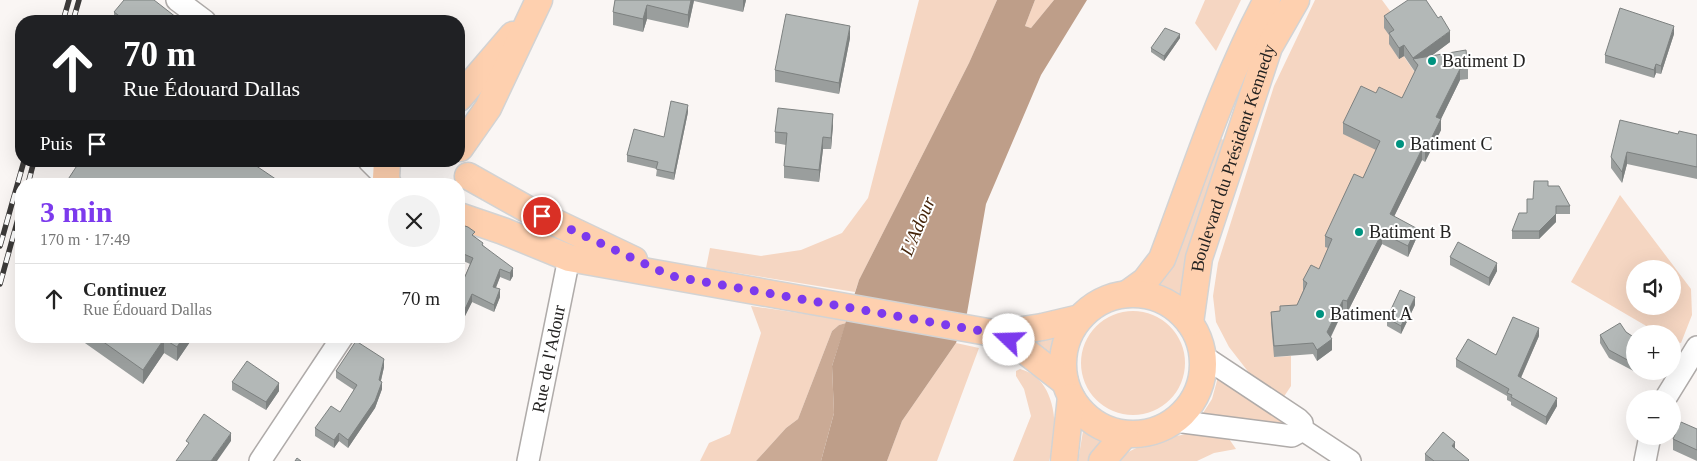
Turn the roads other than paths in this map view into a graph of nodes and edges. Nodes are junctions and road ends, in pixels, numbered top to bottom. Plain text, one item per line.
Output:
1 (177, 0) edge
2 (1267, 0) edge
3 (1296, 0) edge
4 (536, 6) edge
5 (197, 15) edge
6 (465, 91) edge
7 (465, 141) edge
8 (465, 160) edge
9 (465, 178) edge
10 (465, 188) edge
11 (465, 218) edge
12 (569, 258) junction
13 (671, 276) junction
14 (1127, 294) junction
15 (1080, 318) junction
16 (1190, 323) junction
17 (993, 333) junction
18 (338, 343) edge
19 (1697, 347) edge
20 (1202, 356) junction
21 (1068, 389) junction
22 (1671, 390) edge
23 (1175, 421) junction
24 (1303, 430) junction
25 (1125, 434) junction
26 (1648, 445) edge
27 (260, 461) edge
28 (528, 461) edge
29 (1064, 461) edge
30 (1102, 461) edge
31 (1350, 461) edge
32 (1645, 461) edge

1 - 5 street
2 - 14 main road, Boulevard du Président Kennedy
3 - 16 main road, Boulevard du Président Kennedy
4 - 6 main road
4 - 7 main road
8 - 9 main road
10 - 13 main road
11 - 12 main road
12 - 13 main road
12 - 28 street, Rue de l'Adour
13 - 17 main road
14 - 15 main road
14 - 16 main road
15 - 17 main road
15 - 21 main road
16 - 20 main road
17 - 21 main road
18 - 27 street
19 - 22 street
20 - 23 main road
20 - 24 street
21 - 25 main road
21 - 29 main road
23 - 24 street
23 - 25 main road
24 - 31 street
25 - 30 main road
26 - 32 street

